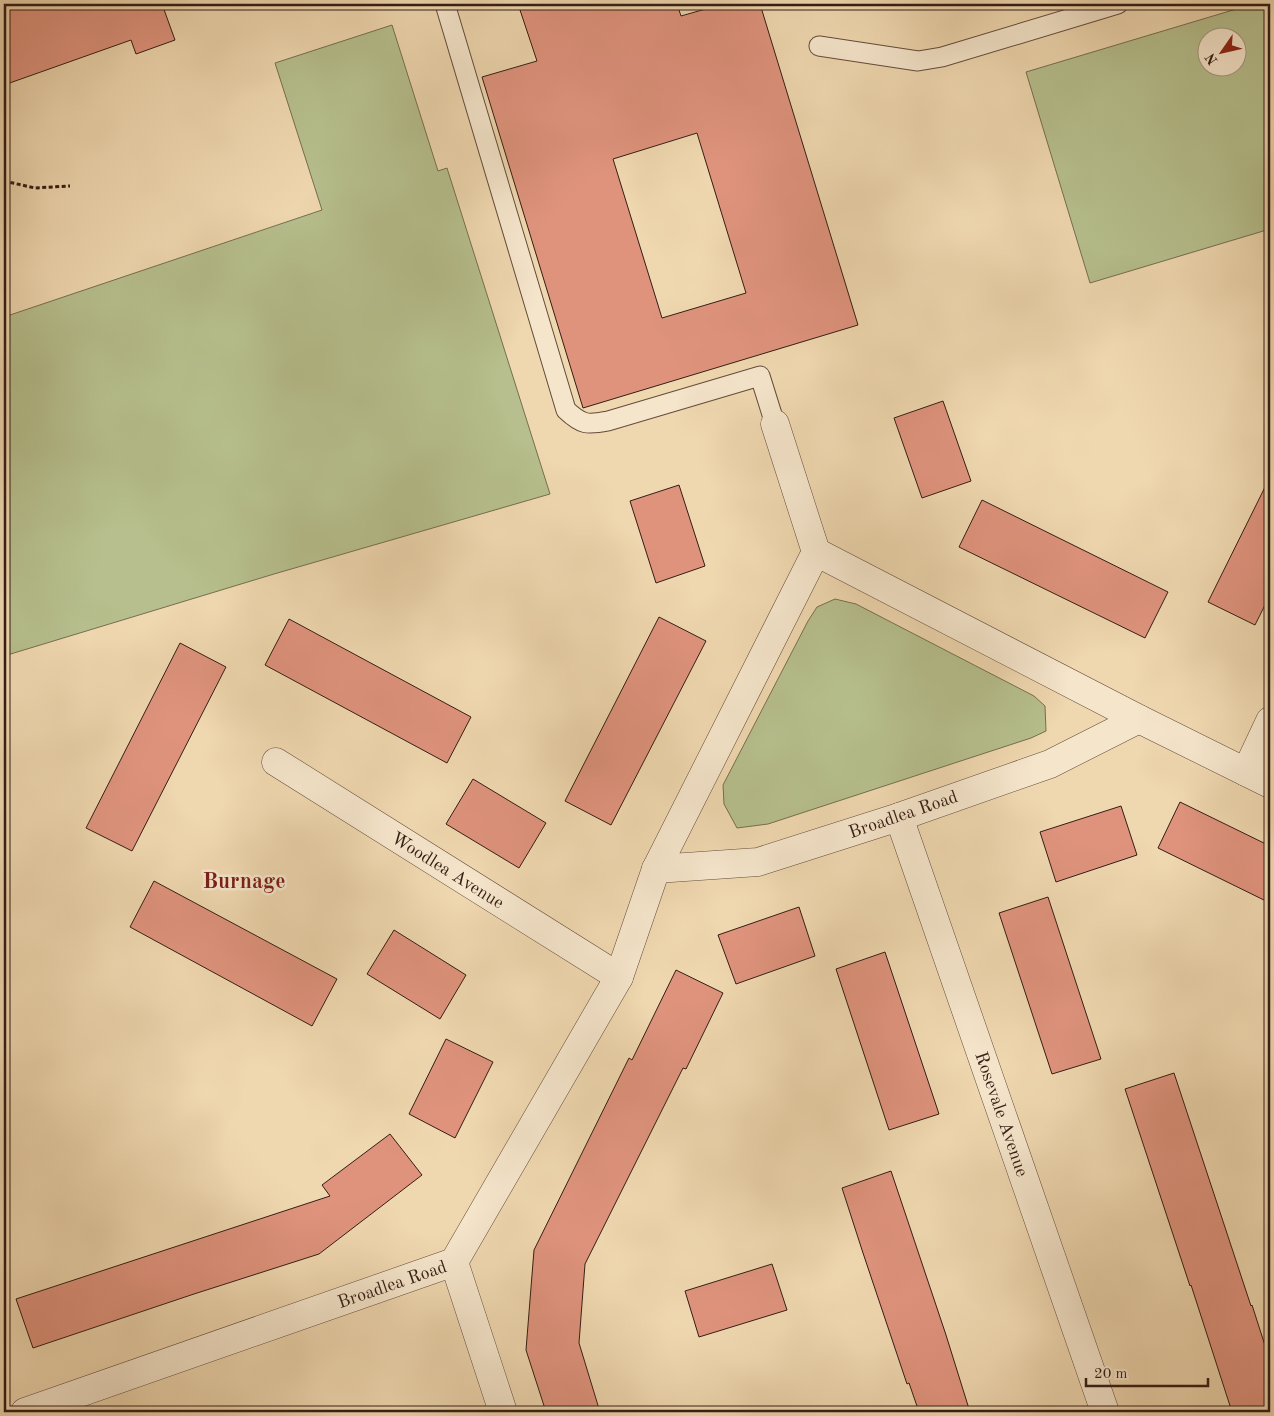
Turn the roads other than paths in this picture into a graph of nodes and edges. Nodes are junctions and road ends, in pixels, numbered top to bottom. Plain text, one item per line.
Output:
1 (445, 4) edge
2 (1118, 4) edge
3 (819, 46) dead end
4 (775, 424) joint
5 (816, 552) junction
6 (1139, 719) junction
7 (1270, 721) edge
8 (276, 762) dead end
9 (1246, 772) junction
10 (1270, 784) edge
11 (899, 817) junction
12 (656, 869) junction
13 (619, 977) junction
14 (454, 1262) junction
15 (25, 1412) edge
16 (503, 1412) edge
17 (1105, 1412) edge

1 - 4 lane
2 - 3 lane
4 - 5 street
5 - 6 street
5 - 12 street, Broadlea Road
6 - 9 street
6 - 11 street, Broadlea Road
7 - 9 street
8 - 13 street, Woodlea Avenue
9 - 10 street
11 - 12 street, Broadlea Road
11 - 17 street, Rosevale Avenue
12 - 13 street, Broadlea Road
13 - 14 street, Broadlea Road
14 - 15 street, Broadlea Road
14 - 16 street

